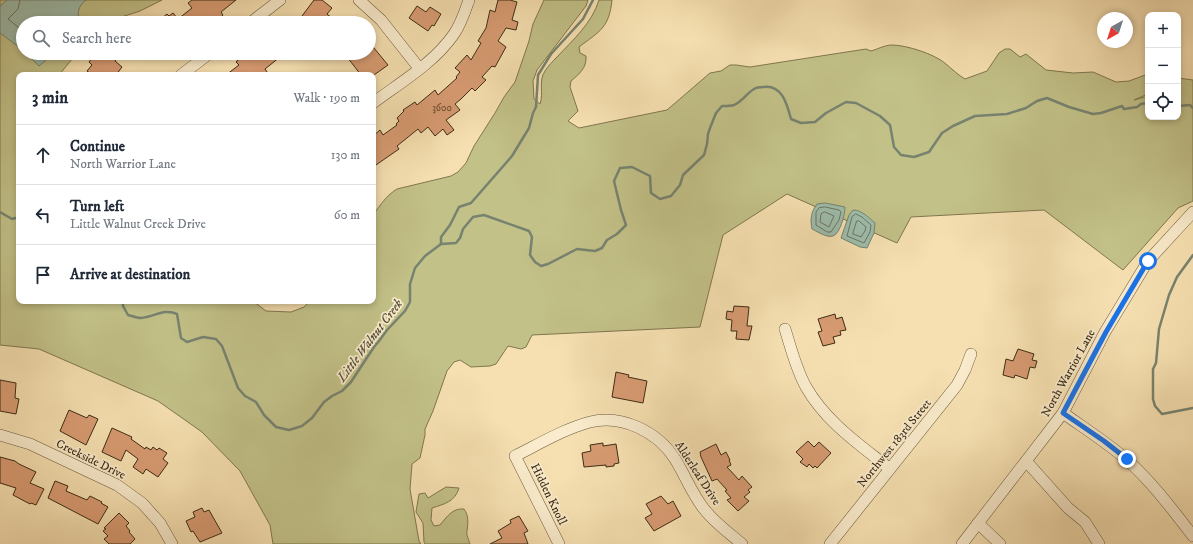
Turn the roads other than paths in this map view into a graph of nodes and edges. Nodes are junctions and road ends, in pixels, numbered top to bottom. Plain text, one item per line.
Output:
1 (280, 0) edge
2 (359, 0) edge
3 (469, 0) edge
4 (259, 16) edge
5 (201, 60) edge
6 (419, 68) junction
7 (185, 72) edge
8 (376, 101) edge
9 (1193, 212) edge
10 (785, 329) dead end
11 (971, 354) dead end
12 (1063, 413) junction
13 (0, 435) edge
14 (515, 456) joint
15 (1026, 460) junction
16 (890, 469) junction
17 (978, 523) junction
18 (1193, 536) edge
19 (172, 544) edge
20 (559, 544) edge
21 (742, 544) edge
22 (830, 544) edge
23 (962, 544) edge
24 (1000, 544) edge
25 (1098, 544) edge

1 - 4 street
2 - 6 street
3 - 6 street
5 - 7 street
6 - 8 street
9 - 12 street, North Warrior Lane
10 - 16 street
11 - 16 street, Northwest 183rd Street
12 - 15 street, North Warrior Lane
12 - 18 street
13 - 19 street, Creekside Drive
14 - 20 street, Hidden Knoll
14 - 21 street, Alderleaf Drive
15 - 17 street, North Warrior Lane
15 - 25 street
16 - 22 street, Northwest 183rd Street
17 - 23 street, North Warrior Lane
17 - 24 street

